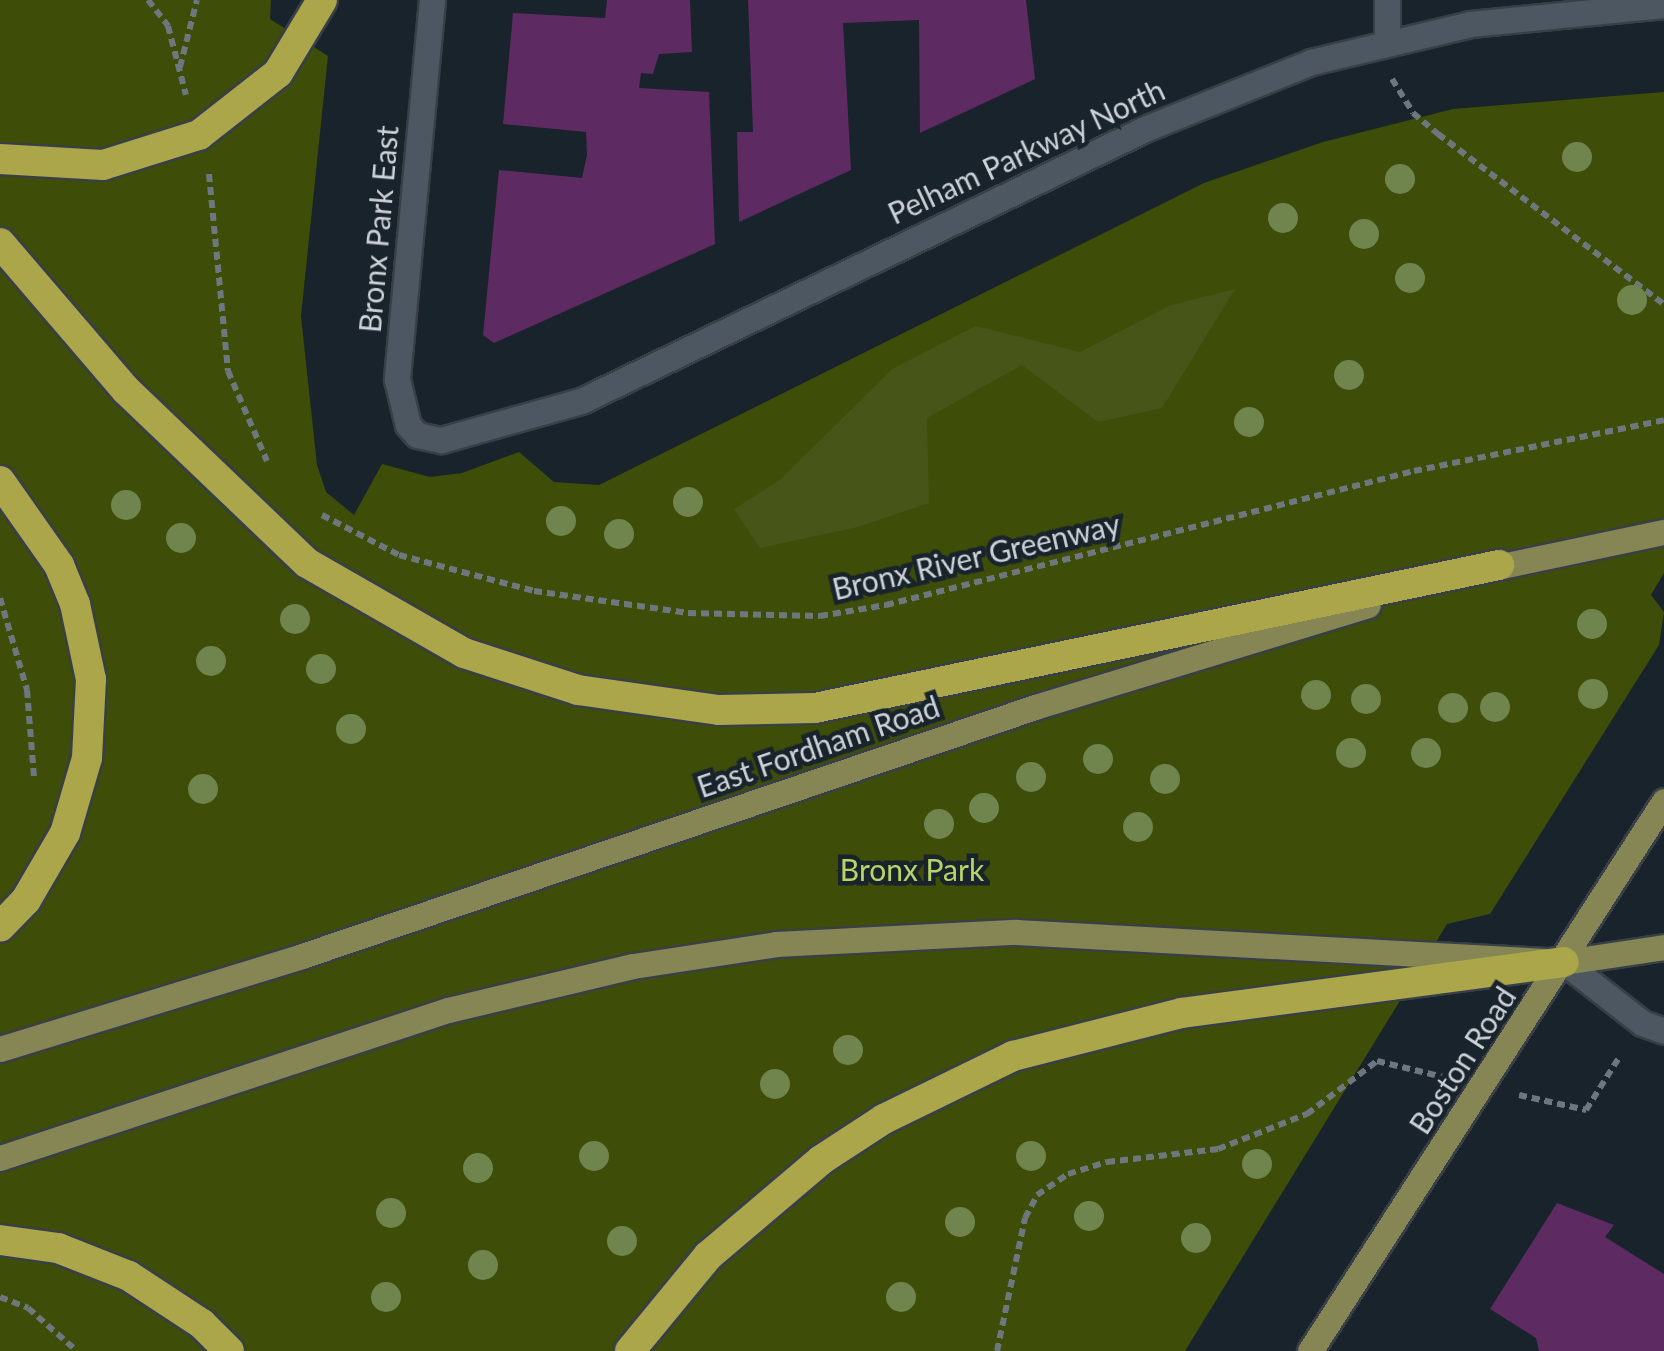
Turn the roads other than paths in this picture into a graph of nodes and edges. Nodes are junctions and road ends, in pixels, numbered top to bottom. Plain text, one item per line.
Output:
1 (322, 0) edge
2 (432, 0) edge
3 (1387, 0) edge
4 (1664, 5) edge
5 (1387, 39) junction
6 (0, 159) edge
7 (0, 243) edge
8 (441, 440) joint
9 (0, 481) edge
10 (1664, 532) edge
11 (1499, 566) junction
12 (1664, 802) edge
13 (0, 928) edge
14 (1664, 947) edge
15 (1564, 962) junction
16 (1664, 1031) edge
17 (0, 1049) edge
18 (0, 1158) edge
19 (0, 1240) edge
20 (229, 1351) edge
21 (630, 1351) edge
22 (1310, 1351) edge

1 - 6 highway
2 - 8 street, Bronx Park East
3 - 5 street
4 - 5 street, Pelham Parkway North
5 - 8 street, Pelham Parkway North
7 - 11 highway
9 - 13 highway
10 - 11 main road, East Fordham Road
11 - 17 main road, East Fordham Road
12 - 15 main road, Boston Road
14 - 15 main road
15 - 16 street
15 - 18 main road
15 - 21 highway
15 - 22 main road, Boston Road
19 - 20 highway

